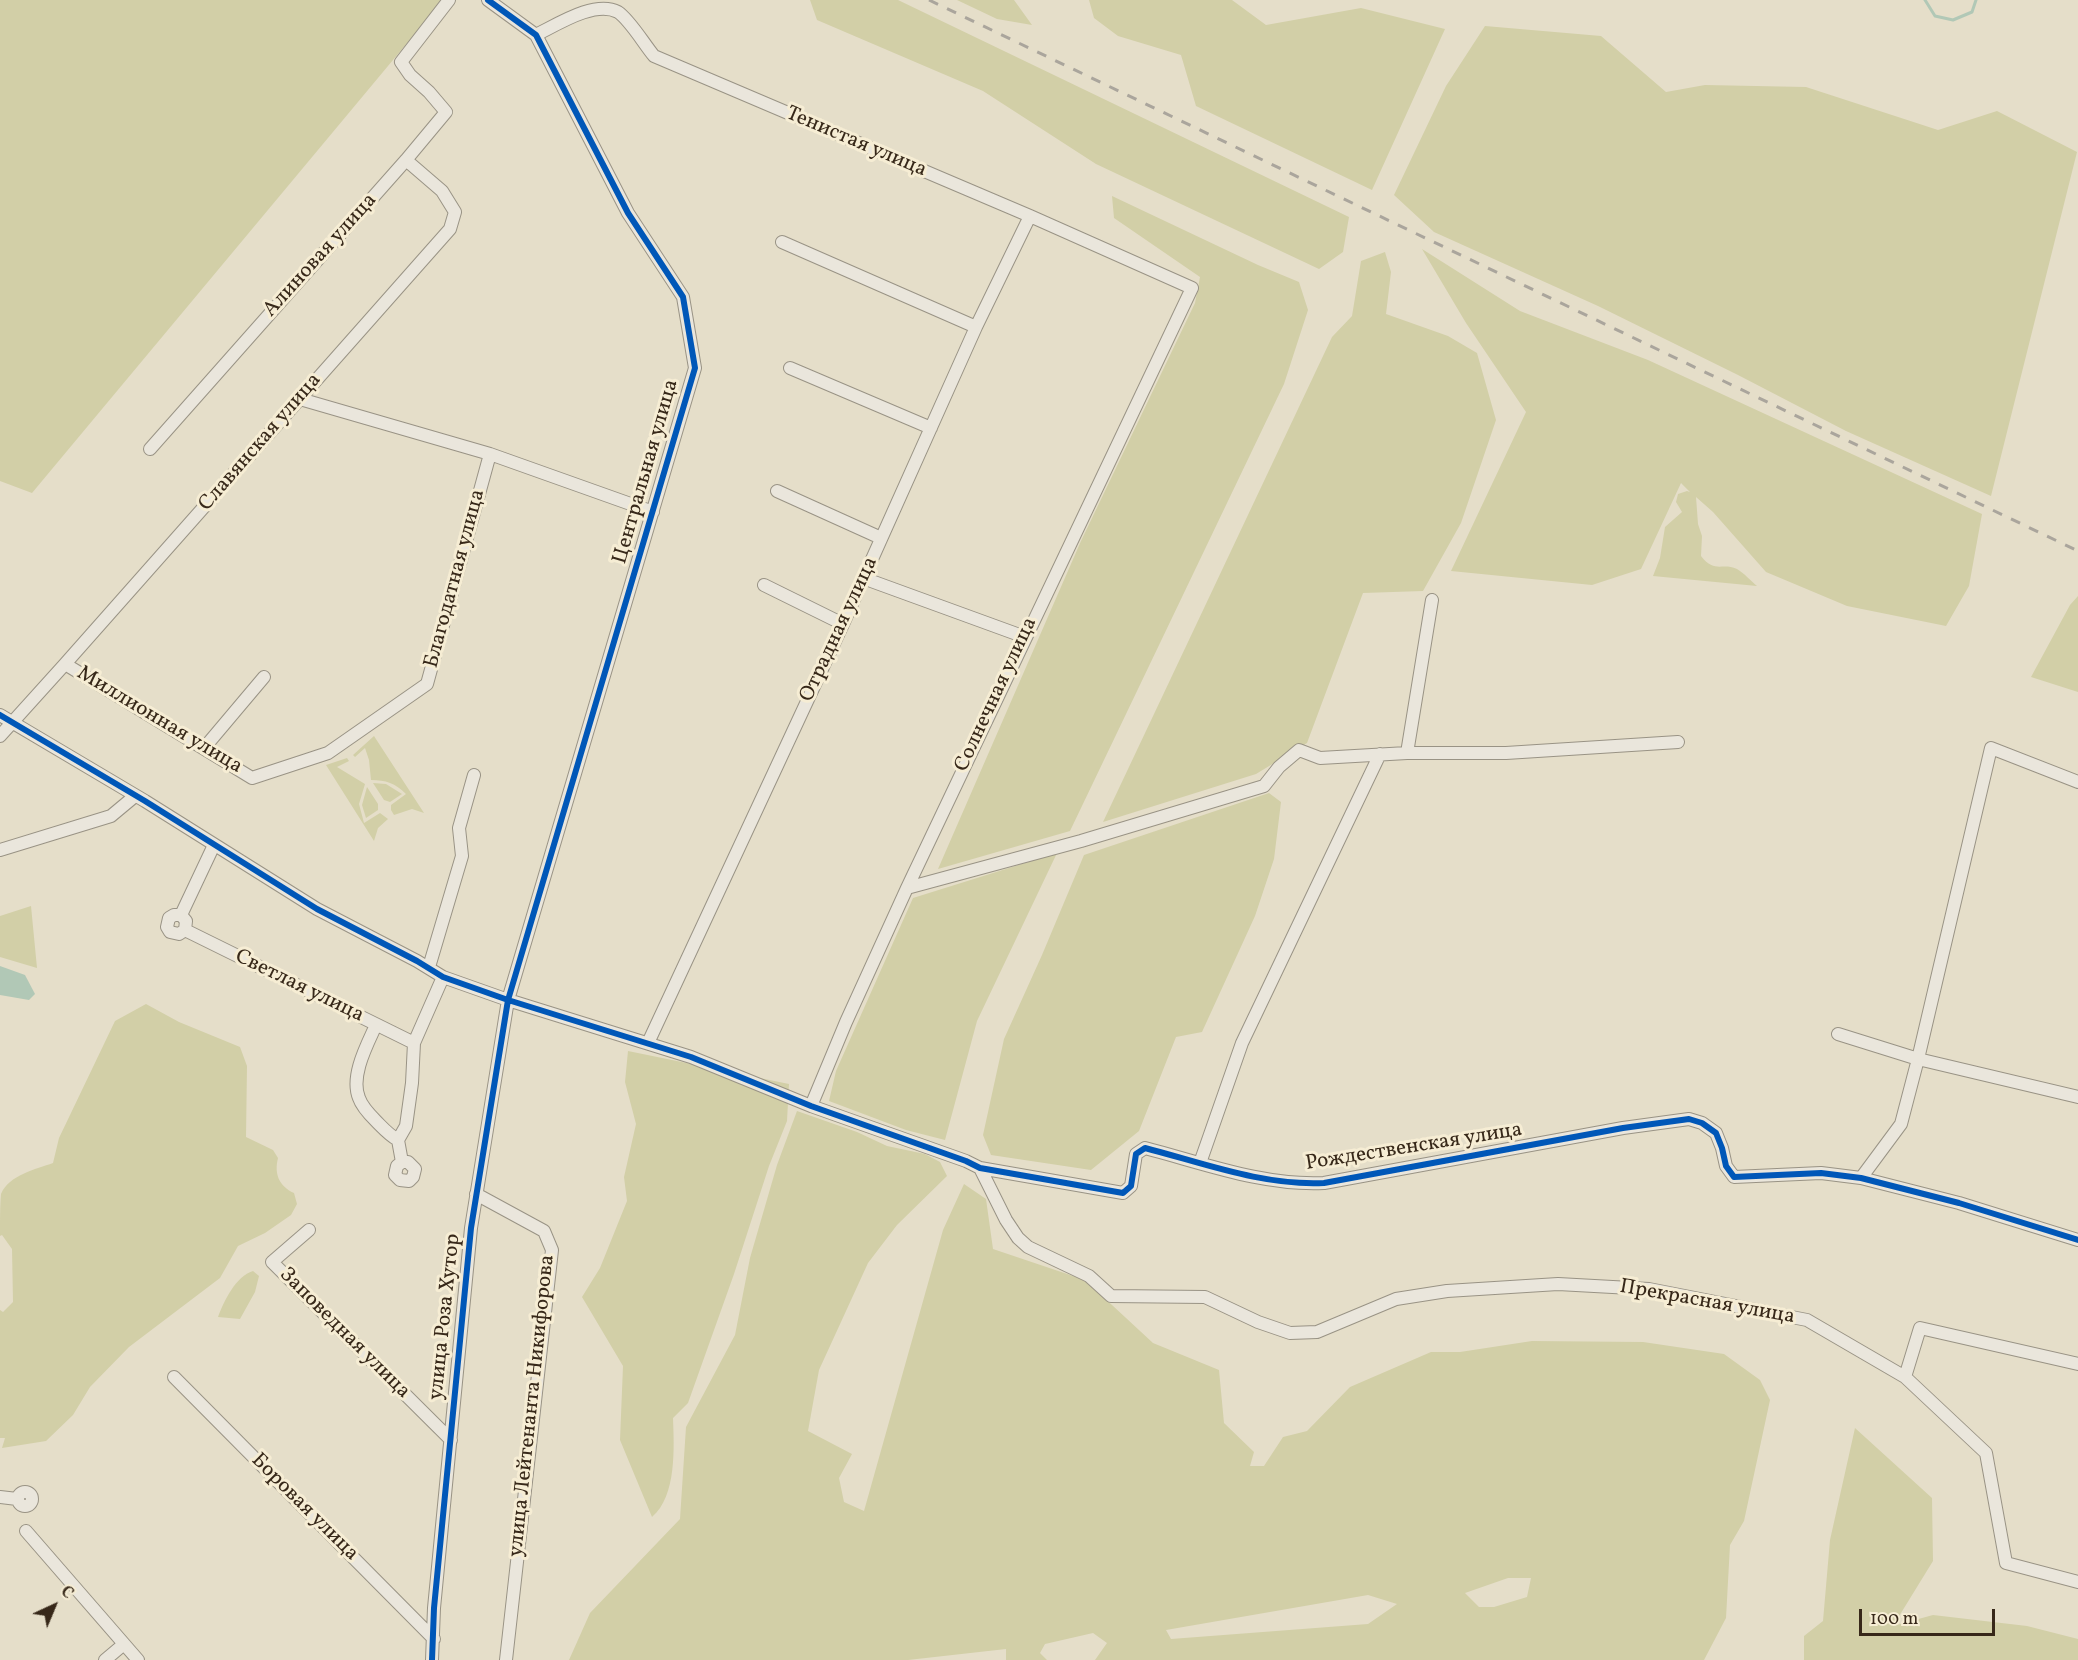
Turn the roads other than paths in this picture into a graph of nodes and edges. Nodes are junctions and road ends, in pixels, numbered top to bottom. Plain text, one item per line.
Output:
1 (449, 0) edge
2 (488, 0) edge
3 (537, 35) junction
4 (406, 160) junction
5 (1030, 216) junction
6 (782, 242) dead end
7 (1192, 288) joint
8 (976, 327) junction
9 (790, 368) dead end
10 (300, 399) junction
11 (931, 428) junction
12 (150, 449) dead end
13 (490, 454) junction
14 (777, 491) dead end
15 (653, 512) junction
16 (882, 538) junction
17 (863, 579) junction
18 (764, 585) dead end
19 (1432, 600) dead end
20 (843, 624) junction
21 (1025, 637) junction
22 (65, 664) junction
23 (264, 677) dead end
24 (0, 716) edge
25 (12, 723) junction
26 (0, 736) edge
27 (1678, 741) dead end
28 (205, 747) junction
29 (1407, 753) junction
30 (1380, 754) junction
31 (474, 775) dead end
32 (252, 778) joint
33 (2078, 782) edge
34 (140, 799) junction
35 (214, 845) junction
36 (0, 850) edge
37 (907, 888) junction
38 (181, 915) junction
39 (185, 930) junction
40 (429, 967) junction
41 (443, 977) junction
42 (508, 1000) junction
43 (376, 1025) junction
44 (1838, 1034) dead end
45 (414, 1043) junction
46 (648, 1043) junction
47 (1918, 1059) junction
48 (2078, 1097) edge
49 (811, 1106) junction
50 (398, 1140) junction
51 (402, 1162) dead end
52 (1200, 1163) junction
53 (980, 1168) junction
54 (1861, 1178) junction
55 (476, 1194) junction
56 (309, 1230) dead end
57 (2078, 1240) edge
58 (2078, 1364) edge
59 (174, 1377) dead end
60 (1905, 1377) junction
61 (451, 1440) junction
62 (0, 1497) edge
63 (17, 1499) dead end
64 (26, 1531) dead end
65 (2078, 1582) edge
66 (434, 1639) junction
67 (124, 1644) junction
68 (105, 1660) edge
69 (138, 1660) edge
70 (432, 1660) edge
71 (507, 1660) edge

1 - 4 street, Алиновая улица
2 - 3 street, Центральная улица
3 - 5 street, Тенистая улица
3 - 15 street, Центральная улица
4 - 10 street, Славянская улица
4 - 12 street, Алиновая улица
5 - 7 street, Тенистая улица
5 - 8 street, Отрадная улица
6 - 8 street
7 - 21 street, Солнечная улица
8 - 11 street, Отрадная улица
9 - 11 street
10 - 13 street
10 - 22 street, Славянская улица
11 - 16 street, Отрадная улица
13 - 15 street
13 - 32 street, Благодатная улица
14 - 16 street
15 - 42 street, Центральная улица
16 - 17 street, Отрадная улица
17 - 20 street, Отрадная улица
17 - 21 street
18 - 20 street
19 - 29 street
20 - 46 street, Отрадная улица
21 - 37 street, Солнечная улица
22 - 25 street, Славянская улица
22 - 28 street, Миллионная улица
23 - 28 street
24 - 25 street
25 - 26 street, Славянская улица
25 - 34 street
27 - 29 street
28 - 32 street, Миллионная улица
29 - 30 street
30 - 37 street
30 - 52 street
31 - 40 street
33 - 47 street
34 - 35 street
34 - 36 street
35 - 38 street
35 - 40 street
37 - 49 street, Солнечная улица
38 - 39 street
38 - 39 street, Светлая улица
39 - 43 street, Светлая улица
40 - 41 street
41 - 42 street
41 - 45 street
42 - 46 street
42 - 55 street, улица Роза Хутор
43 - 45 street, Светлая улица
43 - 50 street
44 - 47 street
45 - 50 street
46 - 49 street
47 - 48 street
47 - 54 street
49 - 53 street
50 - 51 street
52 - 53 street, Рождественская улица
52 - 54 street, Рождественская улица
53 - 60 street, Прекрасная улица
54 - 57 street
55 - 61 street, улица Роза Хутор
55 - 71 street, улица Лейтенанта Никифорова
56 - 61 street, Заповедная улица
58 - 60 street
59 - 66 street, Боровая улица
60 - 65 street, Прекрасная улица
61 - 66 street, улица Роза Хутор
62 - 63 street
64 - 67 street
66 - 70 street, улица Роза Хутор
67 - 68 street
67 - 69 street

